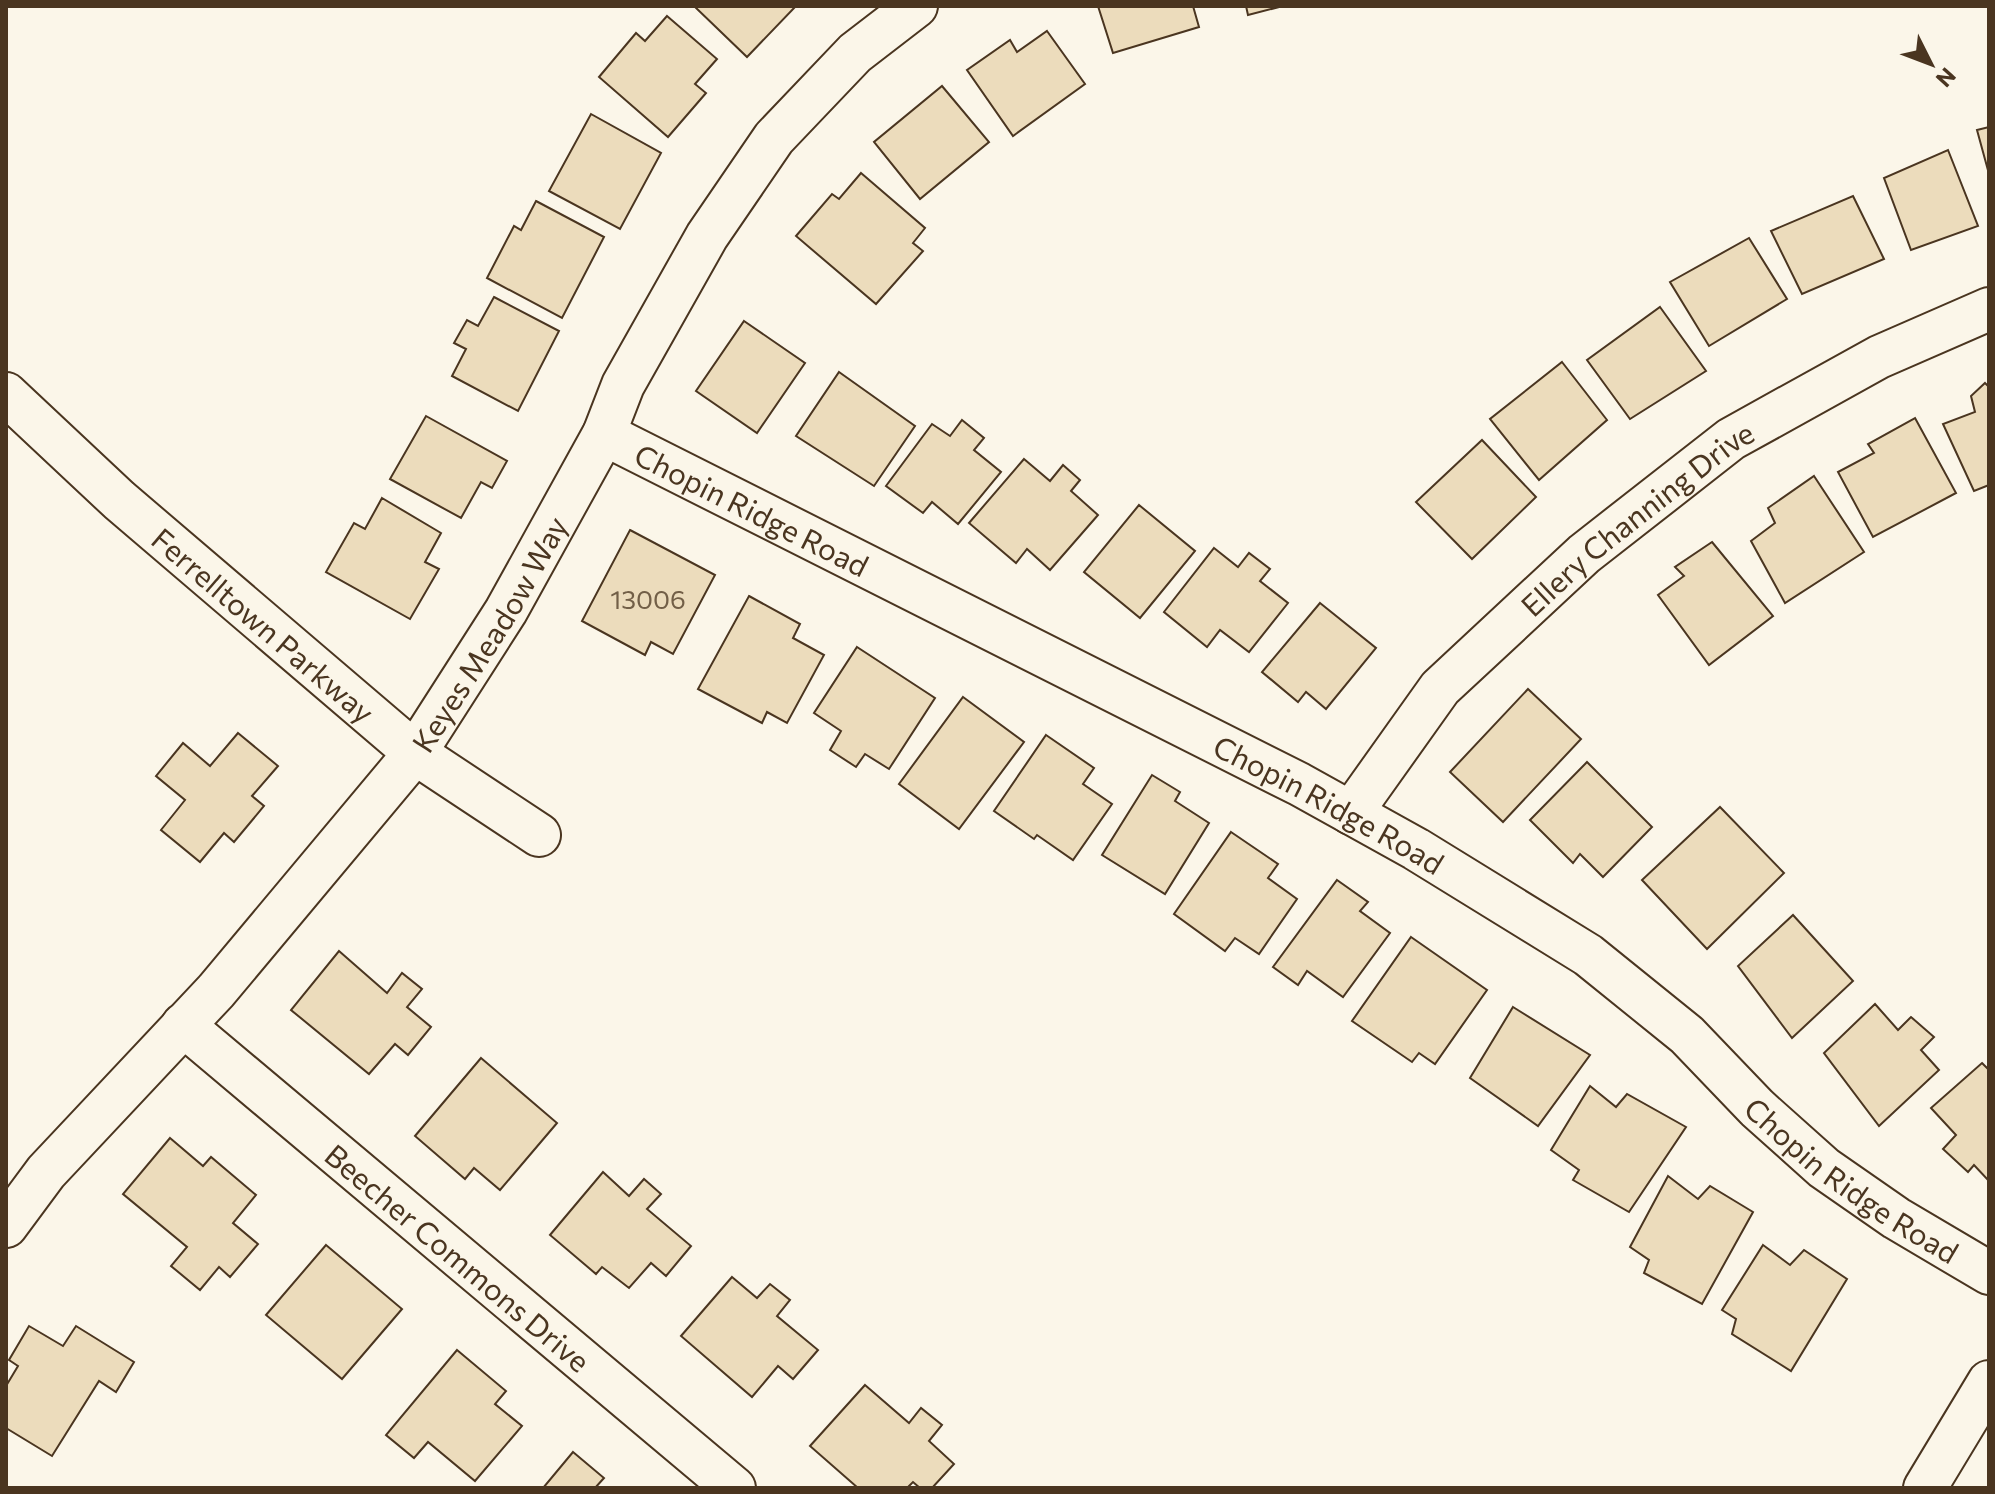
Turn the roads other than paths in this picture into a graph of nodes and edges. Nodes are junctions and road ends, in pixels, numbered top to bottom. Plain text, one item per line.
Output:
1 (916, 6) edge
2 (1989, 309) edge
3 (6, 394) edge
4 (604, 434) junction
5 (415, 753) junction
6 (1351, 813) junction
7 (539, 835) dead end
8 (183, 1025) junction
9 (6, 1226) edge
10 (1989, 1273) edge
11 (1989, 1382) edge
12 (734, 1488) edge
13 (1925, 1488) edge

1 - 4 street, Keyes Meadow Way
2 - 6 street, Ellery Channing Drive
3 - 5 street, Ferrelltown Parkway
4 - 5 street, Keyes Meadow Way
4 - 6 street, Chopin Ridge Road
5 - 7 street, Ferrelltown Parkway
5 - 8 street, Keyes Meadow Way
6 - 10 street, Chopin Ridge Road
8 - 9 street, Keyes Meadow Way
8 - 12 street, Beecher Commons Drive
11 - 13 street

